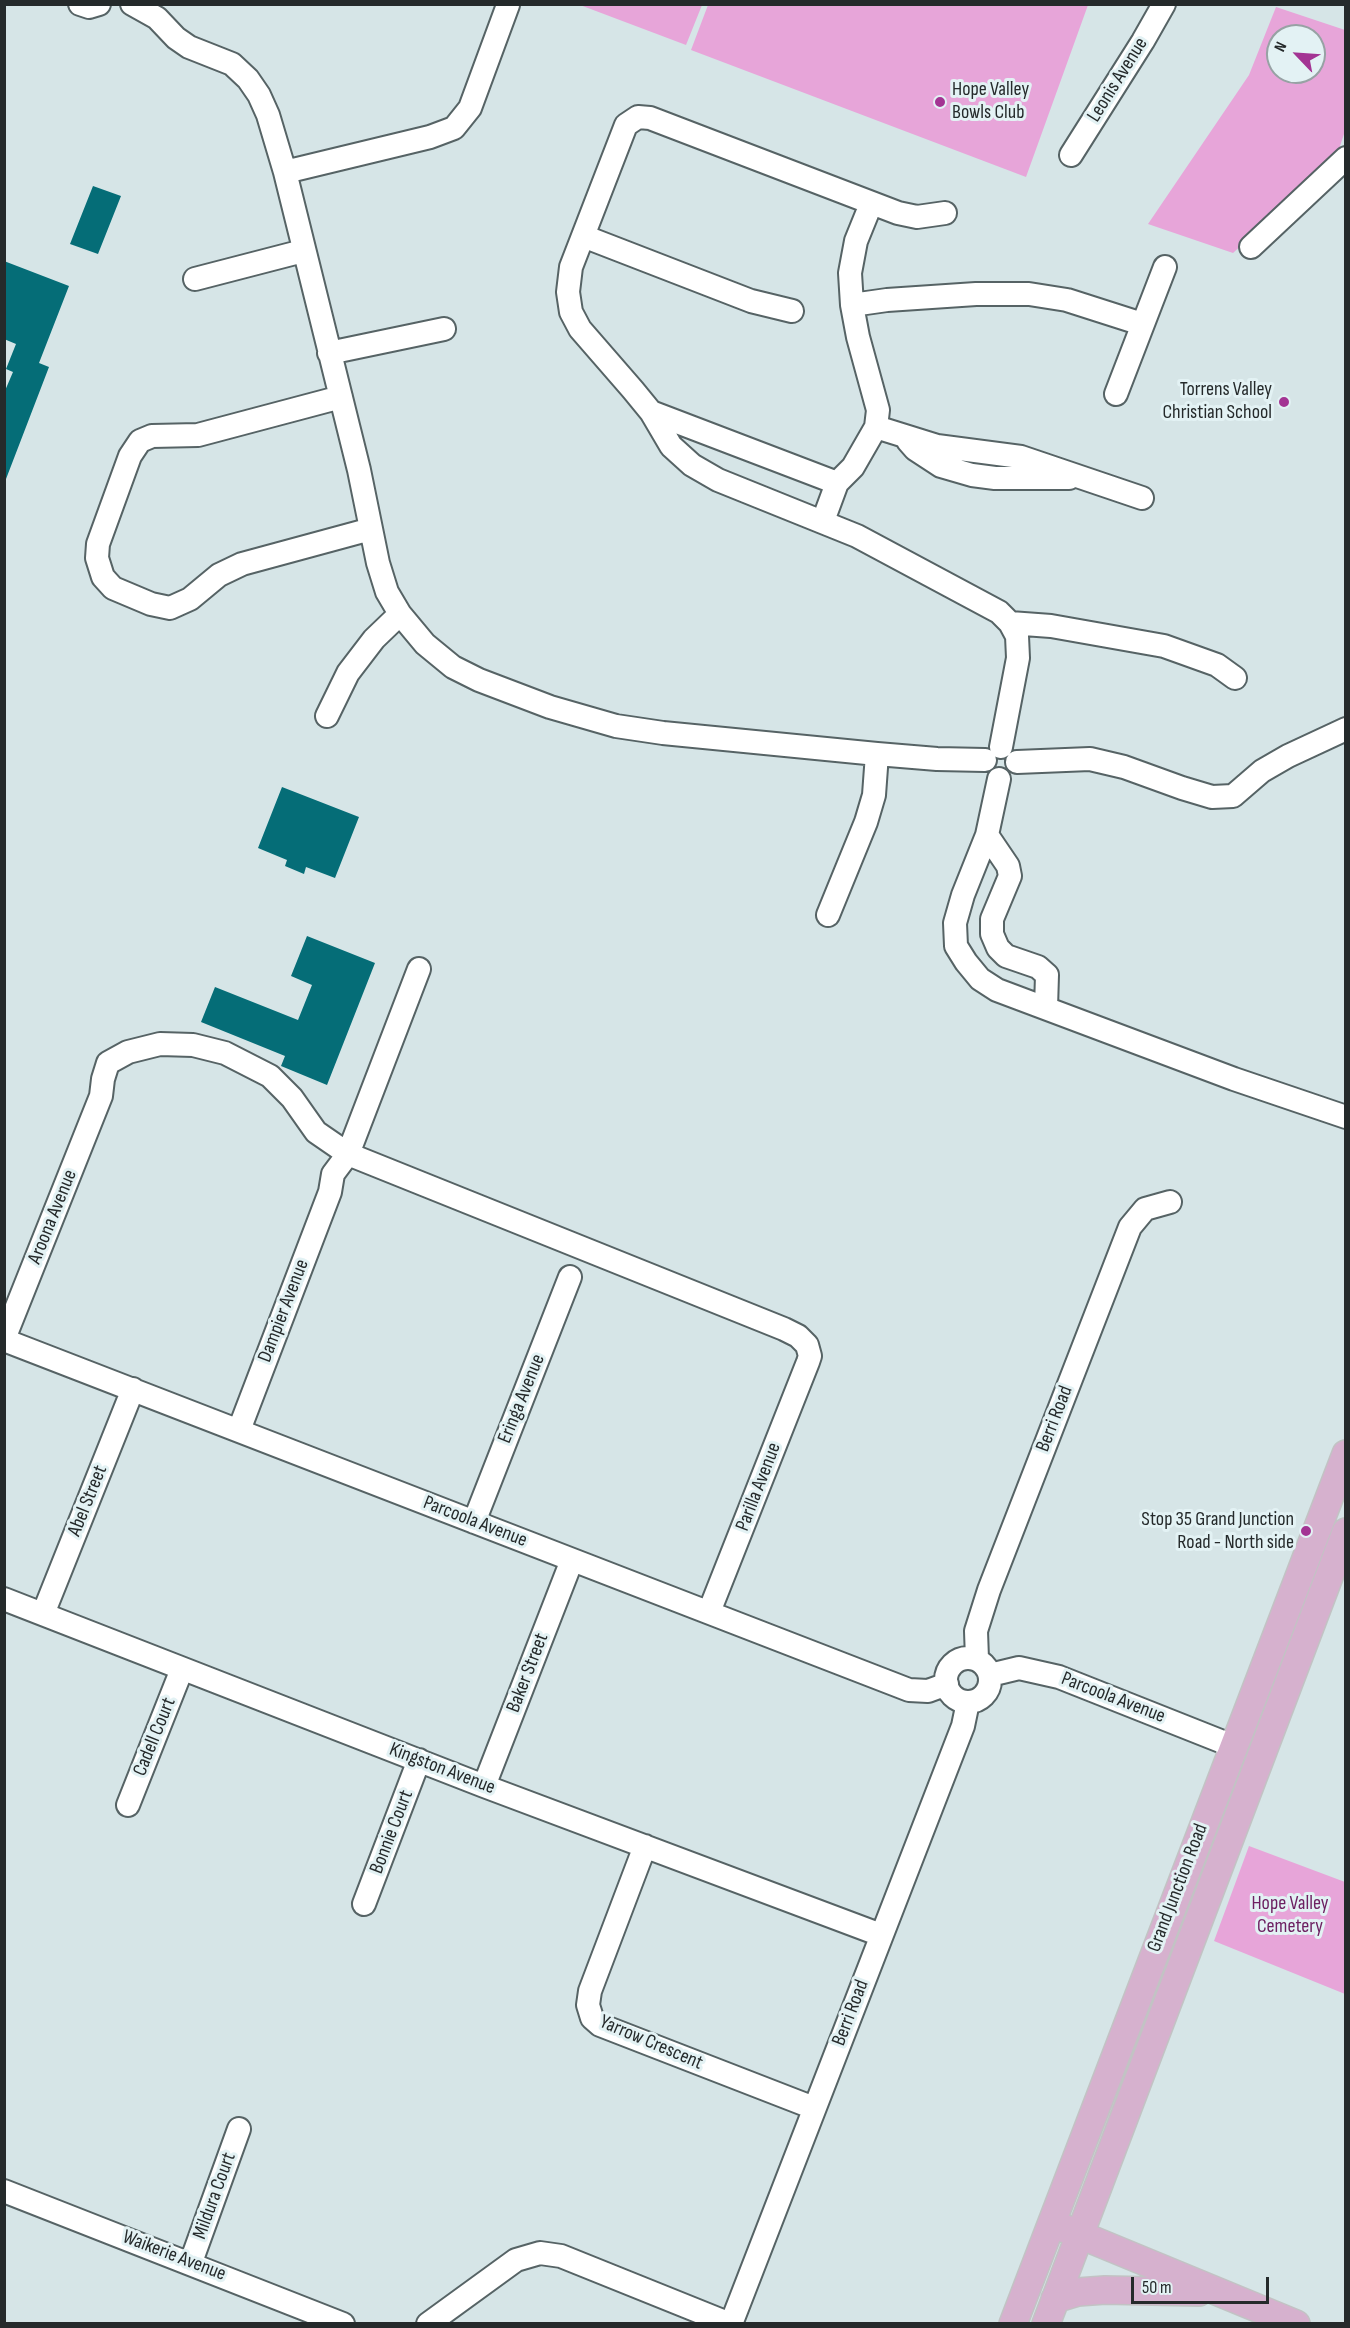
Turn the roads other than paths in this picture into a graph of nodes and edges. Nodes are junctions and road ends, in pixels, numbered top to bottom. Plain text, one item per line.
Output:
1 (80, 4) edge
2 (99, 4) edge
3 (132, 4) edge
4 (1164, 4) edge
5 (508, 5) edge
6 (1071, 155) dead end
7 (1346, 158) edge
8 (285, 172) junction
9 (871, 204) junction
10 (945, 213) dead end
11 (583, 236) junction
12 (1251, 247) dead end
13 (303, 251) junction
14 (1165, 267) dead end
15 (195, 279) dead end
16 (852, 305) junction
17 (792, 311) dead end
18 (1142, 324) junction
19 (444, 329) dead end
20 (329, 352) junction
21 (1116, 394) dead end
22 (341, 397) junction
23 (651, 412) junction
24 (876, 427) junction
25 (837, 483) junction
26 (1142, 498) dead end
27 (823, 521) junction
28 (371, 529) junction
29 (400, 615) junction
30 (1010, 623) junction
31 (1235, 678) dead end
32 (327, 716) dead end
33 (1346, 729) edge
34 (877, 754) junction
35 (1001, 756) junction
36 (987, 835) junction
37 (828, 915) dead end
38 (419, 969) dead end
39 (1046, 1008) junction
40 (1346, 1117) edge
41 (348, 1154) junction
42 (1170, 1202) dead end
43 (570, 1277) dead end
44 (4, 1339) edge
45 (808, 1362) joint
46 (133, 1389) junction
47 (239, 1430) junction
48 (1346, 1454) edge
49 (1340, 1483) edge
50 (474, 1522) junction
51 (1346, 1532) edge
52 (572, 1560) junction
53 (4, 1599) edge
54 (710, 1612) junction
55 (43, 1614) junction
56 (983, 1667) junction
57 (182, 1668) junction
58 (947, 1684) junction
59 (968, 1702) junction
60 (1233, 1746) junction
61 (1260, 1755) junction
62 (419, 1760) junction
63 (484, 1786) junction
64 (128, 1805) dead end
65 (645, 1846) junction
66 (364, 1904) dead end
67 (881, 1935) junction
68 (814, 2108) junction
69 (239, 2130) dead end
70 (4, 2191) edge
71 (1052, 2223) junction
72 (1078, 2235) junction
73 (191, 2262) junction
74 (1216, 2292) junction
75 (1050, 2312) edge
76 (343, 2324) edge
77 (428, 2324) edge
78 (730, 2324) edge
79 (1013, 2324) edge
80 (1296, 2324) edge

1 - 2 street
3 - 8 street
4 - 6 street, Leonis Avenue
5 - 8 street
7 - 12 street
8 - 13 street
9 - 10 street
9 - 11 street
9 - 16 street
11 - 17 street
11 - 23 street
13 - 15 street
13 - 20 street
14 - 18 street
16 - 18 street
16 - 24 street
18 - 21 street
19 - 20 street
20 - 22 street
22 - 28 street
22 - 28 street
23 - 25 street
23 - 27 street
24 - 25 street
24 - 26 street
25 - 27 street
27 - 30 street
28 - 29 street
29 - 32 street
29 - 34 street
30 - 31 street
30 - 35 street
33 - 35 street
34 - 35 street
34 - 37 street
35 - 36 street
36 - 39 street
36 - 39 street
38 - 41 street, Dampier Avenue
39 - 40 street
41 - 44 street, Aroona Avenue
41 - 45 street, Aroona Avenue
41 - 47 street, Dampier Avenue
42 - 56 street, Berri Road
43 - 50 street, Eringa Avenue
44 - 46 street, Parcoola Avenue
45 - 54 street, Parilla Avenue
46 - 47 street, Parcoola Avenue
46 - 55 street, Abel Street
47 - 50 street, Parcoola Avenue
48 - 49 main road, Grand Junction Road
49 - 60 main road, Grand Junction Road
50 - 52 street, Parcoola Avenue
51 - 61 main road, Grand Junction Road
52 - 54 street, Parcoola Avenue
52 - 63 street, Baker Street
53 - 55 street, Kingston Avenue
54 - 58 street, Parcoola Avenue
55 - 57 street, Kingston Avenue
56 - 58 street
56 - 59 street
56 - 60 street, Parcoola Avenue
57 - 62 street, Kingston Avenue
57 - 64 street, Cadell Court
58 - 59 street
59 - 67 street, Berri Road
60 - 61 main road
60 - 71 main road, Grand Junction Road
61 - 72 main road, Grand Junction Road
62 - 63 street, Kingston Avenue
62 - 66 street, Bonnie Court
63 - 65 street, Kingston Avenue
65 - 67 street, Kingston Avenue
65 - 68 street, Yarrow Crescent
67 - 68 street, Berri Road
68 - 78 street, Berri Road
69 - 73 street, Mildura Court
70 - 73 street, Waikerie Avenue
71 - 72 main road
71 - 79 main road, Grand Junction Road
72 - 74 main road
72 - 75 main road, Grand Junction Road
73 - 76 street, Waikerie Avenue
74 - 75 main road
74 - 80 main road
77 - 78 street

